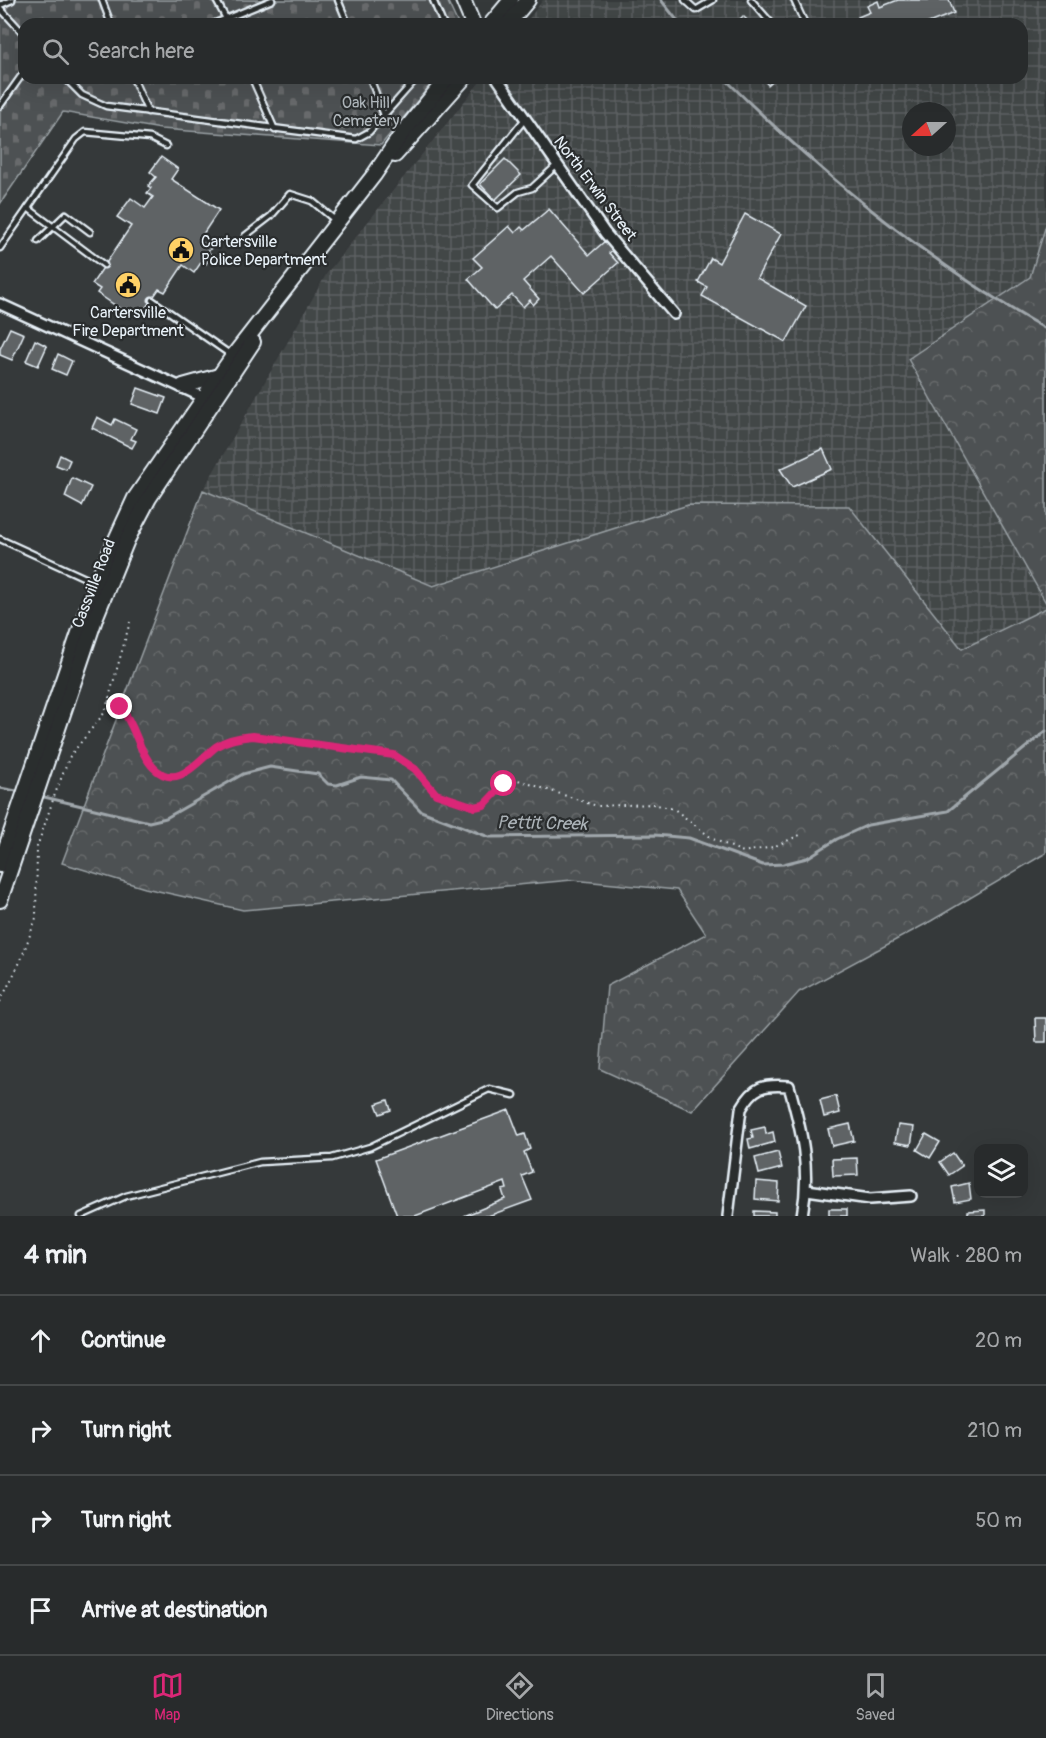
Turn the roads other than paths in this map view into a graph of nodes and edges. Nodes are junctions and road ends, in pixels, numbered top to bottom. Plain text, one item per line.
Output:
1 (12, 0) edge
2 (102, 0) edge
3 (216, 0) edge
4 (272, 0) edge
5 (338, 0) edge
6 (433, 0) edge
7 (463, 0) edge
8 (511, 0) edge
9 (528, 0) edge
10 (685, 0) edge
11 (713, 0) edge
12 (751, 0) edge
13 (794, 0) edge
14 (0, 7) edge
15 (109, 18) edge
16 (225, 18) edge
17 (233, 18) edge
18 (346, 18) edge
19 (440, 18) edge
20 (470, 18) edge
21 (496, 18) edge
22 (513, 18) edge
23 (767, 18) edge
24 (802, 18) edge
25 (18, 27) edge
26 (18, 80) edge
27 (71, 84) edge
28 (136, 84) edge
29 (255, 84) edge
30 (372, 84) edge
31 (412, 84) edge
32 (442, 84) edge
33 (459, 84) edge
34 (501, 84) edge
35 (0, 106) edge
36 (148, 112) junction
37 (384, 115) junction
38 (525, 119) junction
39 (275, 130) junction
40 (166, 146) dead end
41 (557, 165) junction
42 (374, 175) junction
43 (28, 208) junction
44 (336, 221) junction
45 (53, 227) junction
46 (90, 232) dead end
47 (245, 236) dead end
48 (38, 241) dead end
49 (0, 248) edge
50 (104, 265) dead end
51 (152, 300) dead end
52 (0, 304) edge
53 (273, 307) junction
54 (674, 314) dead end
55 (233, 356) junction
56 (219, 375) junction
57 (183, 386) junction
58 (208, 400) junction
59 (0, 539) edge
60 (96, 583) junction
61 (43, 757) junction
62 (0, 865) edge
63 (0, 900) edge
64 (514, 1095) dead end
65 (807, 1190) junction
66 (911, 1196) dead end
67 (81, 1216) edge
68 (728, 1216) edge
69 (802, 1216) edge

1 - 14 lane
2 - 15 lane
3 - 16 lane
4 - 17 lane
5 - 18 lane
6 - 19 lane
7 - 20 main road
8 - 21 main road
9 - 22 main road
10 - 11 lane
12 - 23 lane
13 - 24 lane
14 - 25 lane
26 - 35 lane
27 - 36 lane
28 - 36 lane
29 - 39 lane
30 - 37 lane
31 - 37 lane
32 - 42 main road, Cassville Road
33 - 42 main road, Cassville Road
34 - 38 street, North Erwin Street
36 - 39 lane
37 - 39 lane
38 - 41 street, North Erwin Street
38 - 41 lane
40 - 43 lane
41 - 54 street, North Erwin Street
42 - 44 main road, Cassville Road
43 - 45 lane
43 - 49 lane
44 - 47 lane
44 - 53 main road, Cassville Road
45 - 46 lane
45 - 48 lane
45 - 50 lane
51 - 55 lane
52 - 57 street
53 - 55 main road, Cassville Road
53 - 58 main road, Cassville Road
55 - 56 main road, Cassville Road
56 - 57 main road
56 - 58 main road, Cassville Road
57 - 58 street
58 - 60 main road, Cassville Road
58 - 61 main road, Cassville Road
59 - 60 lane
60 - 61 main road, Cassville Road
61 - 62 main road, Cassville Road
61 - 63 main road, Cassville Road
64 - 67 lane
65 - 66 street
65 - 68 street
65 - 69 street

